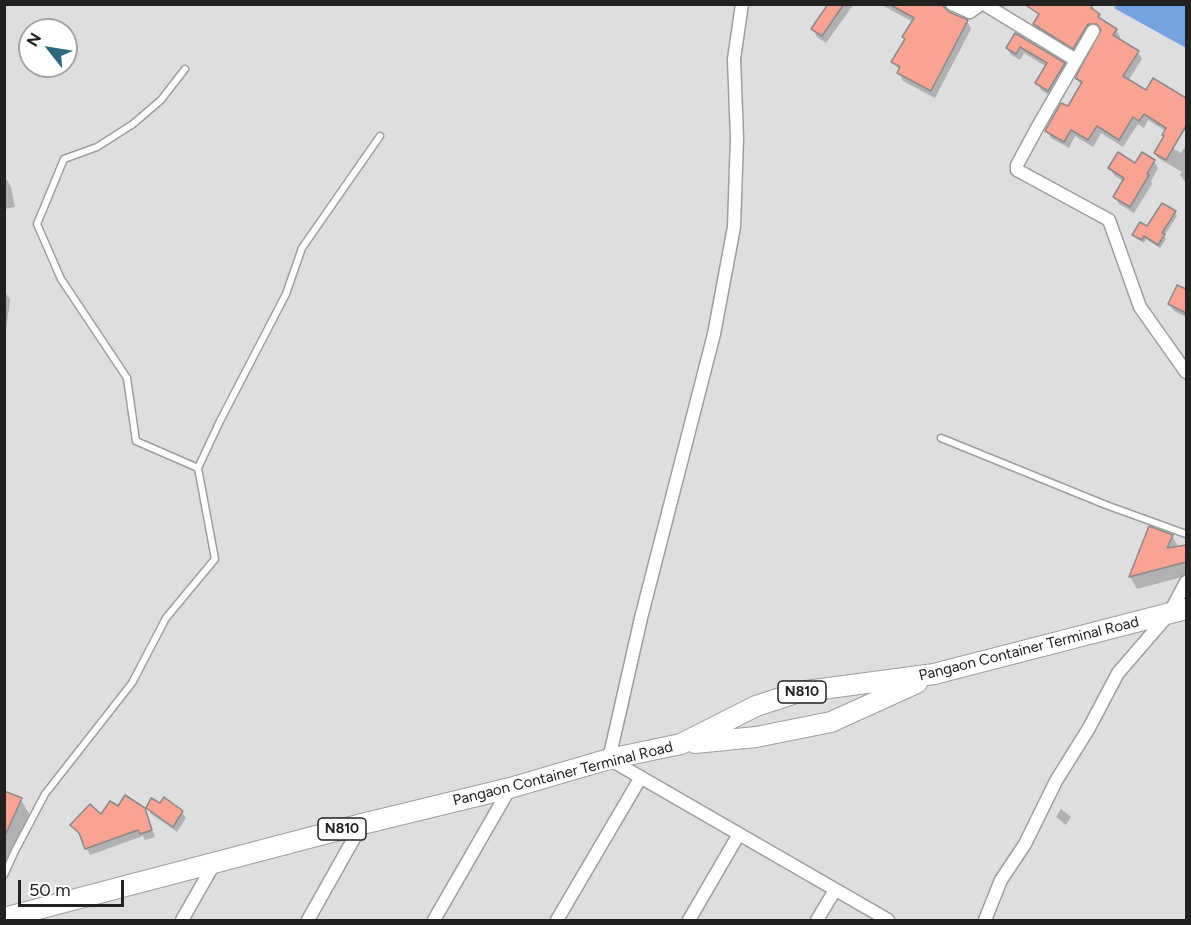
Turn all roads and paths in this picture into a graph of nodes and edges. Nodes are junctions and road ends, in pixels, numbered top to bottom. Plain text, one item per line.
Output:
1 (742, 4) edge
2 (952, 4) edge
3 (982, 4) edge
4 (1092, 31) dead end
5 (1076, 60) junction
6 (184, 69) dead end
7 (380, 136) dead end
8 (1186, 372) edge
9 (941, 438) dead end
10 (198, 468) junction
11 (1186, 534) edge
12 (1186, 582) edge
13 (1178, 611) edge
14 (934, 674) junction
15 (681, 744) junction
16 (609, 759) junction
17 (641, 777) junction
18 (510, 788) junction
19 (362, 824) junction
20 (739, 834) junction
21 (214, 864) junction
22 (4, 875) edge
23 (835, 890) junction
24 (48, 914) edge
25 (4, 918) edge
26 (182, 921) edge
27 (308, 921) edge
28 (434, 921) edge
29 (557, 921) edge
30 (689, 921) edge
31 (817, 921) edge
32 (888, 921) edge
33 (985, 921) edge

1 - 16 street
2 - 3 street
3 - 5 street
4 - 5 street
5 - 8 street
6 - 10 lane
7 - 10 lane
9 - 11 lane
10 - 22 lane
12 - 13 street
13 - 14 highway, Pangaon Container Terminal Road / N810
13 - 33 street
14 - 15 highway, N810
14 - 15 highway, Pangaon Container Terminal Road / N810
15 - 16 highway, Pangaon Container Terminal Road / N810
16 - 17 street
16 - 18 highway, Pangaon Container Terminal Road / N810
17 - 20 street
17 - 29 street
18 - 19 highway, Pangaon Container Terminal Road / N810
18 - 28 street
19 - 21 highway, Pangaon Container Terminal Road / N810
19 - 27 street
20 - 23 street
20 - 30 street
21 - 24 highway, Pangaon Container Terminal Road / N810
21 - 26 street
23 - 31 street
23 - 32 street
24 - 25 highway, Pangaon Container Terminal Road / N810

